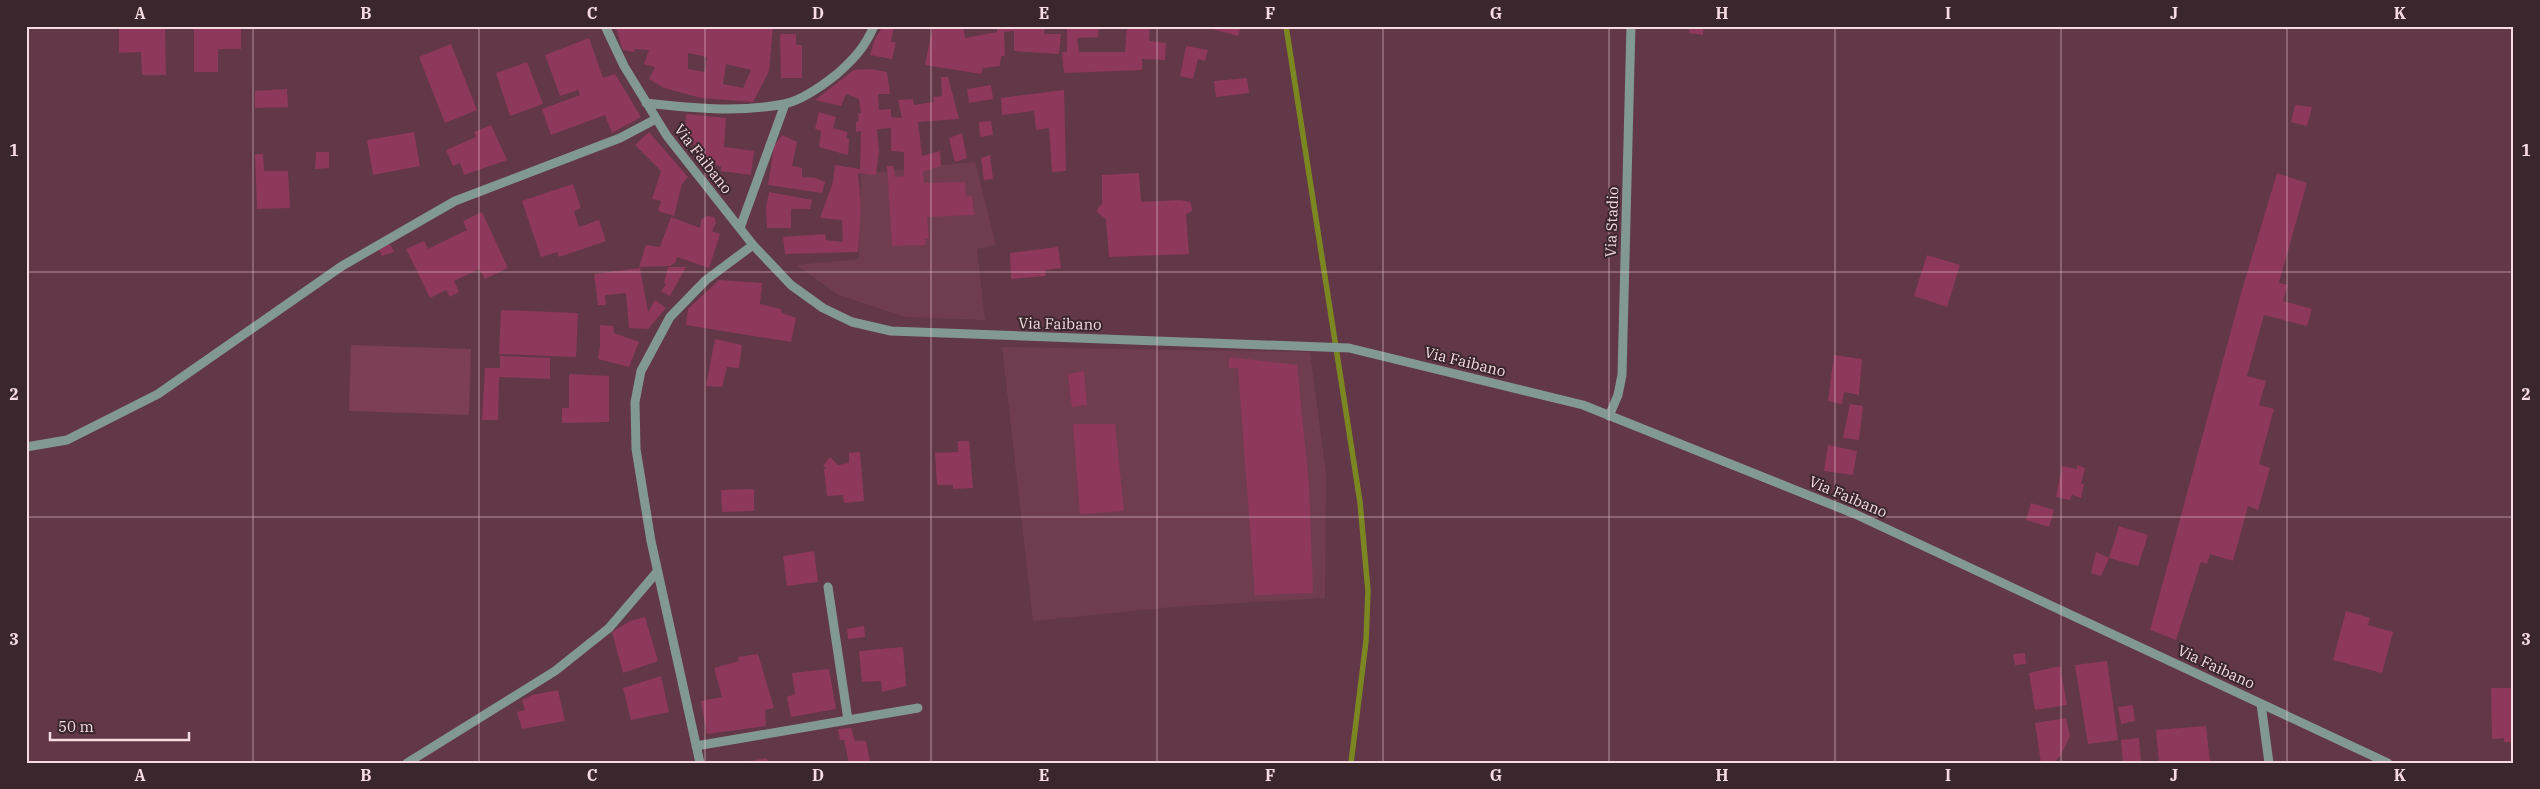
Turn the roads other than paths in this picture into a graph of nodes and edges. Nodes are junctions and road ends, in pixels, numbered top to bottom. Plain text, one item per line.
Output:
1 (604, 26) edge
2 (874, 26) edge
3 (1631, 26) edge
4 (646, 103) junction
5 (785, 104) junction
6 (656, 119) junction
7 (740, 228) junction
8 (753, 245) junction
9 (1609, 416) junction
10 (26, 447) edge
11 (658, 572) junction
12 (828, 588) dead end
13 (2261, 704) junction
14 (918, 708) dead end
15 (848, 720) junction
16 (696, 746) junction
17 (407, 763) edge
18 (700, 763) edge
19 (2269, 763) edge
20 (2388, 763) edge

1 - 4 street, Via Faibano
2 - 5 street
3 - 9 street, Via Stadio
4 - 5 street
4 - 6 street, Via Faibano
5 - 7 street
6 - 7 street, Via Faibano
6 - 10 street
7 - 8 street, Via Faibano
8 - 9 street, Via Faibano
8 - 11 street
9 - 13 street, Via Faibano
11 - 16 street
11 - 17 street
12 - 15 street
13 - 19 street
13 - 20 street, Via Faibano
14 - 15 street
15 - 16 street
16 - 18 street

